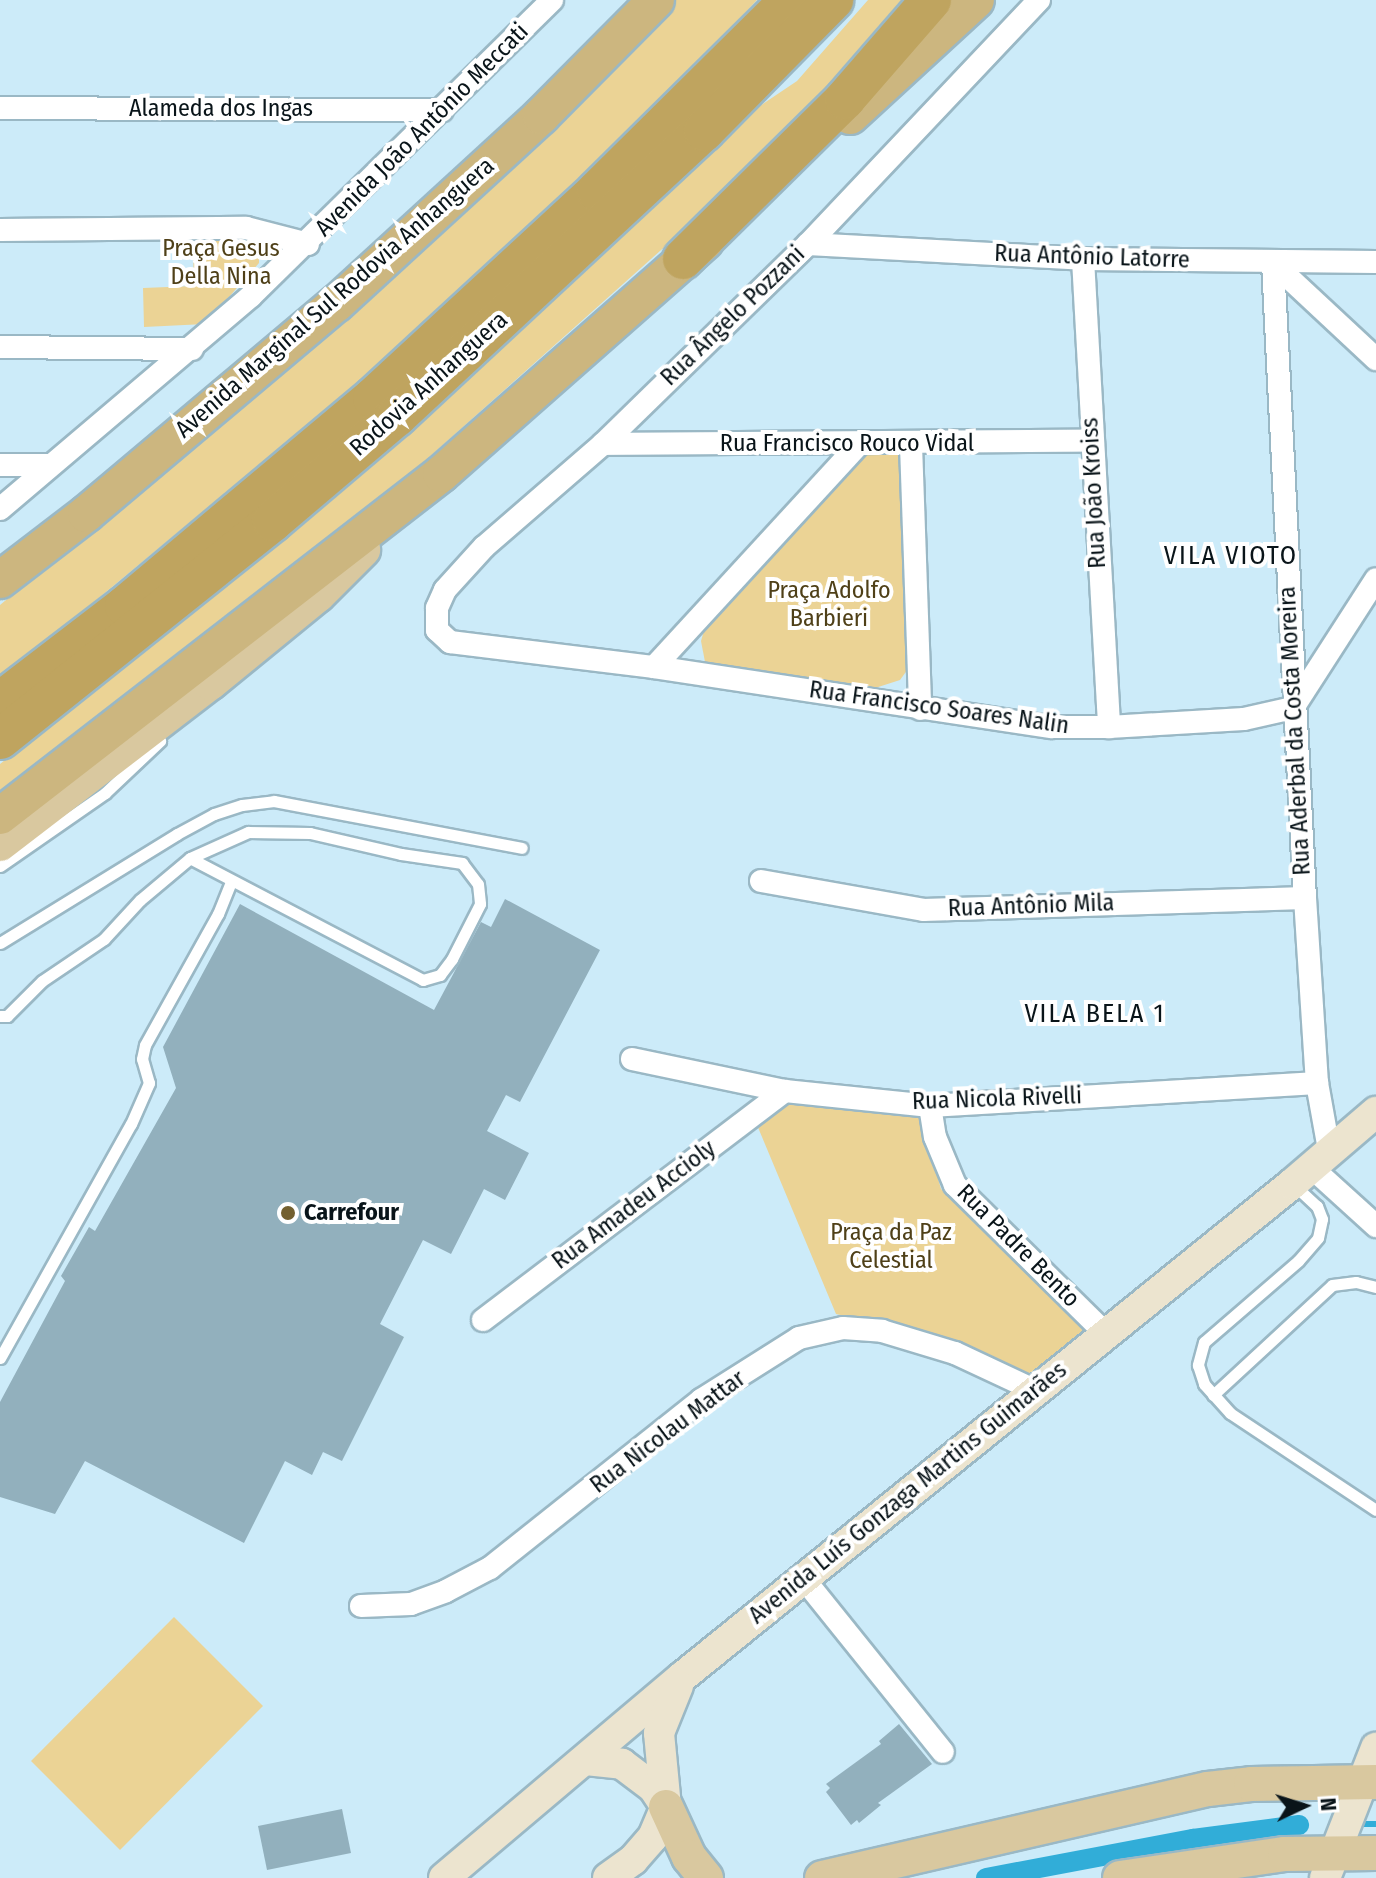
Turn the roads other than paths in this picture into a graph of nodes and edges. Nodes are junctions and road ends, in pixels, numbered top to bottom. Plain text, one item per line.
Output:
1 (552, 0) edge
2 (790, 0) edge
3 (833, 0) edge
4 (931, 0) edge
5 (976, 0) edge
6 (1039, 0) edge
7 (643, 7) edge
8 (0, 108) edge
9 (442, 110) junction
10 (0, 230) edge
11 (308, 244) junction
12 (808, 244) junction
13 (683, 259) junction
14 (1083, 259) junction
15 (1376, 262) edge
16 (1273, 263) junction
17 (0, 347) edge
18 (192, 349) junction
19 (1376, 359) edge
20 (1090, 441) junction
21 (603, 444) junction
22 (858, 445) junction
23 (911, 445) junction
24 (0, 465) edge
25 (48, 465) junction
26 (441, 474) junction
27 (0, 509) edge
28 (1376, 579) edge
29 (0, 580) edge
30 (437, 630) joint
31 (654, 667) junction
32 (210, 683) junction
33 (0, 702) edge
34 (1293, 708) junction
35 (920, 709) junction
36 (1109, 727) junction
37 (0, 739) edge
38 (0, 816) edge
39 (444, 835) junction
40 (0, 844) edge
41 (522, 848) dead end
42 (190, 858) junction
43 (455, 862) junction
44 (0, 866) edge
45 (761, 881) dead end
46 (231, 882) junction
47 (1305, 898) junction
48 (0, 943) edge
49 (2, 1018) edge
50 (632, 1059) dead end
51 (1317, 1083) junction
52 (785, 1091) junction
53 (930, 1106) junction
54 (1376, 1112) edge
55 (1311, 1167) junction
56 (1376, 1226) edge
57 (1376, 1287) edge
58 (483, 1320) dead end
59 (1105, 1333) junction
60 (0, 1358) edge
61 (1034, 1390) junction
62 (1213, 1395) junction
63 (1376, 1510) edge
64 (803, 1578) junction
65 (361, 1606) dead end
66 (682, 1677) junction
67 (1376, 1748) edge
68 (943, 1752) dead end
69 (586, 1760) junction
70 (1366, 1786) edge
71 (666, 1807) junction
72 (1376, 1853) edge
73 (1334, 1857) edge
74 (444, 1878) edge
75 (608, 1878) edge
76 (706, 1878) edge
77 (822, 1878) edge
78 (1120, 1878) edge

1 - 9 street, Avenida João Antônio Meccati
2 - 33 highway, Rodovia Anhanguera
3 - 37 highway, Rodovia Anhanguera
4 - 13 highway
5 - 13 highway
6 - 12 street, Rua Ângelo Pozzani
7 - 29 highway, Avenida Marginal Sul Rodovia Anhanguera
8 - 9 street, Alameda dos Ingas
9 - 11 street, Avenida João Antônio Meccati
10 - 11 street
11 - 18 street, Avenida João Antônio Meccati
12 - 14 street, Rua Antônio Latorre
12 - 21 street, Rua Ângelo Pozzani
13 - 26 highway
14 - 16 street, Rua Antônio Latorre
14 - 20 street, Rua João Kroiss
15 - 16 street, Rua Antônio Latorre
16 - 19 street
16 - 34 street, Rua Aderbal da Costa Moreira
17 - 18 street
18 - 25 street, Avenida João Antônio Meccati
20 - 23 street, Rua Francisco Rouco Vidal
20 - 36 street, Rua João Kroiss
21 - 22 street, Rua Francisco Rouco Vidal
21 - 30 street, Rua Ângelo Pozzani
22 - 23 street, Rua Francisco Rouco Vidal
22 - 31 street
23 - 35 street
24 - 25 street
25 - 27 street, Avenida João Antônio Meccati
26 - 32 main road
26 - 38 highway
28 - 34 street
30 - 31 street, Rua Francisco Soares Nalin
31 - 35 street, Rua Francisco Soares Nalin
32 - 40 main road
32 - 44 lane
34 - 36 street, Rua Francisco Soares Nalin
34 - 47 street, Rua Aderbal da Costa Moreira
35 - 36 street, Rua Francisco Soares Nalin
39 - 41 lane
39 - 43 lane
39 - 48 lane
42 - 43 lane
42 - 46 lane
42 - 49 lane
43 - 46 lane
45 - 47 street, Rua Antônio Mila
46 - 60 lane
47 - 51 street, Rua Aderbal da Costa Moreira
50 - 52 street, Rua Nicola Rivelli
51 - 53 street, Rua Nicola Rivelli
51 - 55 street, Rua Aderbal da Costa Moreira
52 - 53 street, Rua Nicola Rivelli
52 - 58 street, Rua Amadeu Accioly
53 - 59 street, Rua Padre Bento
54 - 55 main road, Avenida Luís Gonzaga Martins Guimarães
55 - 56 street
55 - 59 main road, Avenida Luís Gonzaga Martins Guimarães
55 - 62 lane
57 - 62 lane
59 - 61 main road, Avenida Luís Gonzaga Martins Guimarães
61 - 64 main road, Avenida Luís Gonzaga Martins Guimarães
61 - 65 street, Rua Nicolau Mattar
62 - 63 lane
64 - 66 main road, Avenida Luís Gonzaga Martins Guimarães
64 - 68 street
66 - 69 main road, Avenida Luís Gonzaga Martins Guimarães
66 - 71 main road
67 - 70 main road
69 - 71 main road
69 - 74 main road, Avenida Luís Gonzaga Martins Guimarães
70 - 73 main road
70 - 77 main road
71 - 75 main road
71 - 76 main road
72 - 73 main road
73 - 78 main road

